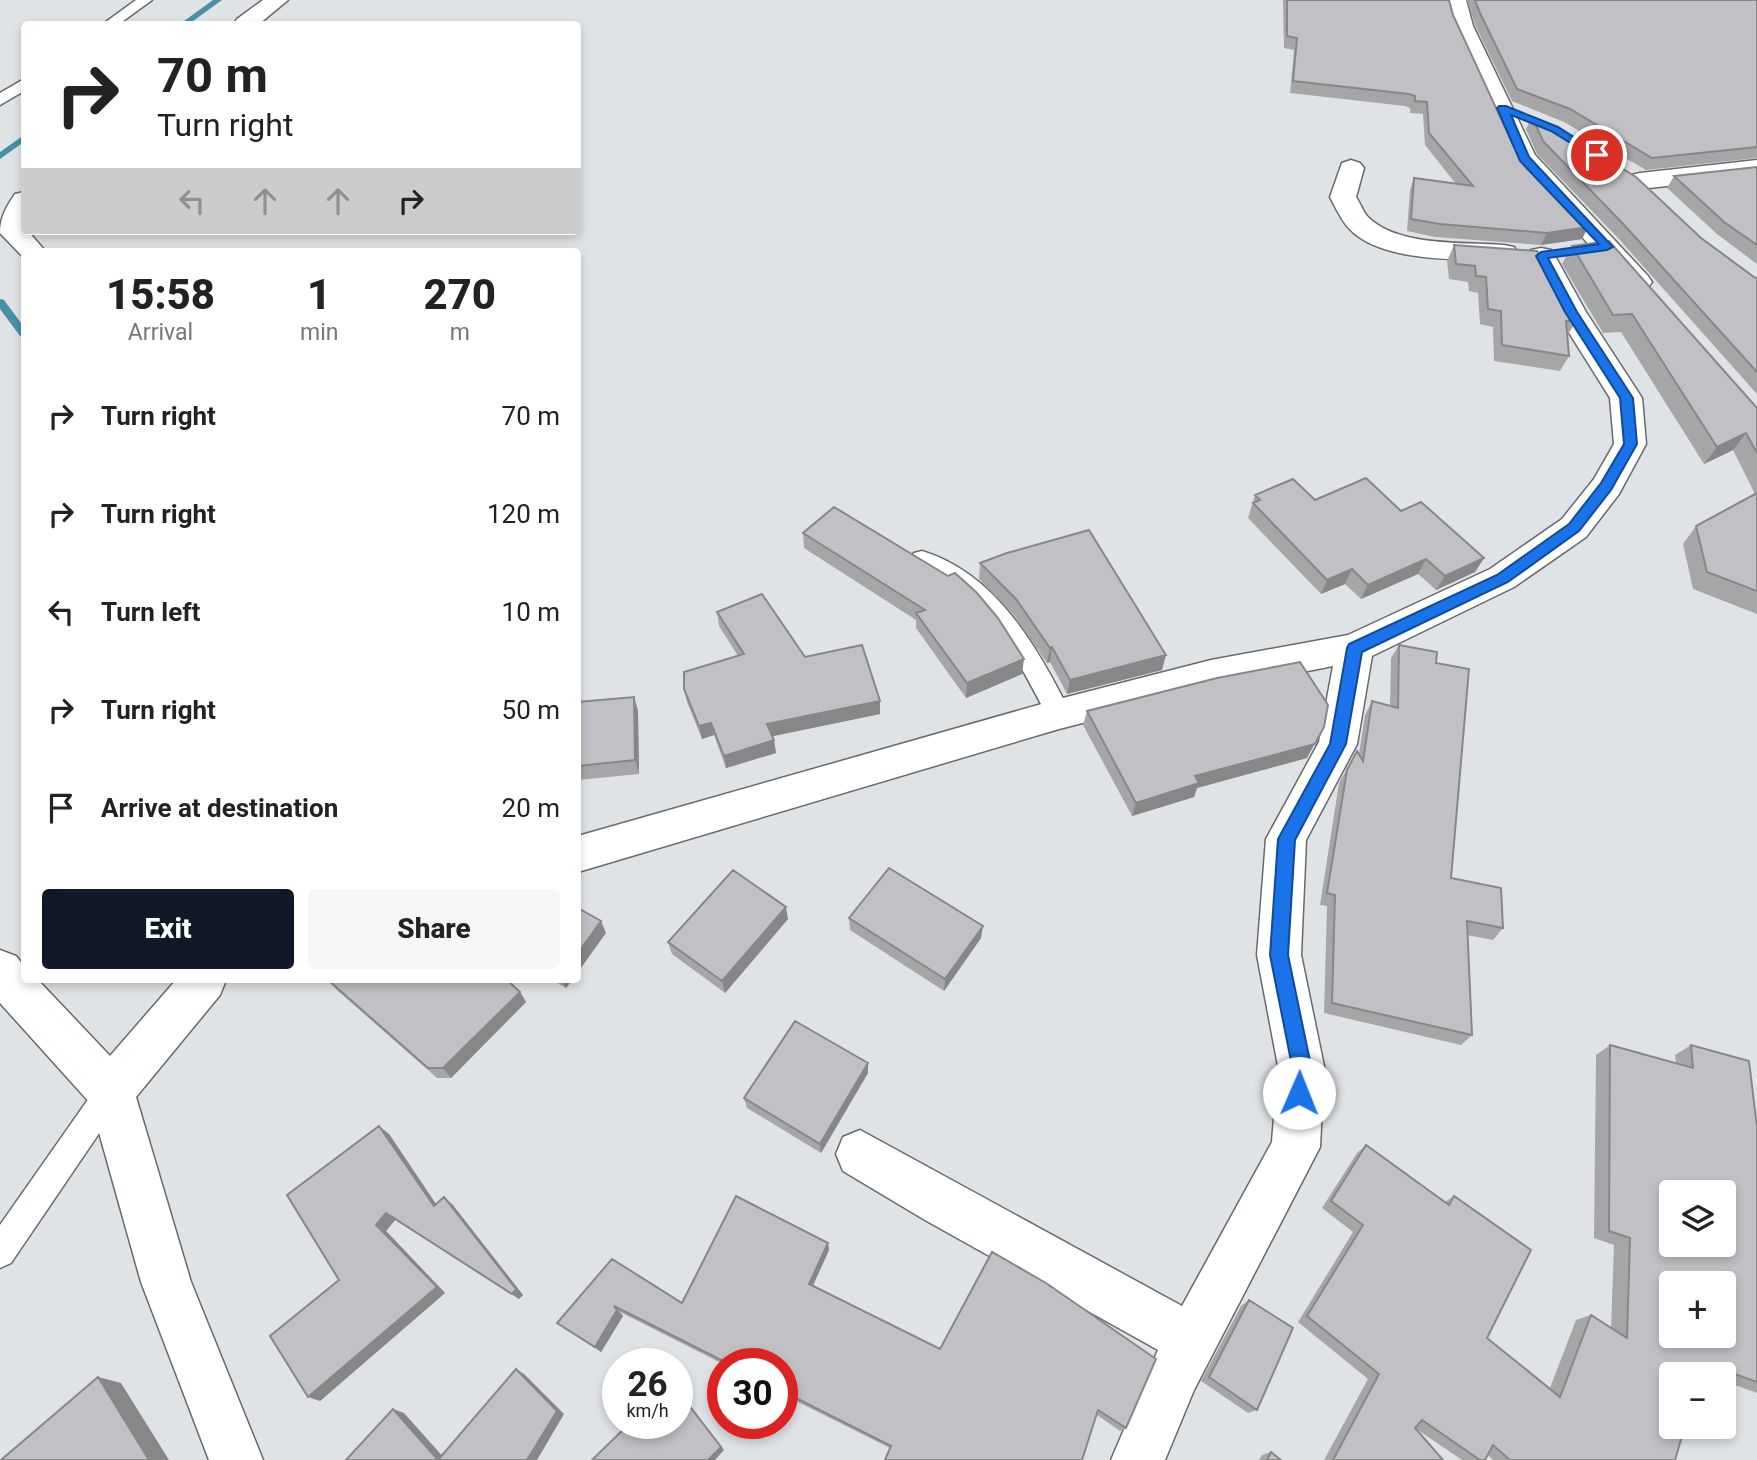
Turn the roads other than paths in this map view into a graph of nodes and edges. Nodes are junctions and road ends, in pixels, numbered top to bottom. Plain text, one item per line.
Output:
1 (145, 0) edge
2 (277, 0) edge
3 (1455, 0) edge
4 (114, 21) edge
5 (249, 21) edge
6 (21, 85) edge
7 (0, 100) edge
8 (1503, 108) junction
9 (1528, 118) dead end
10 (1351, 168) dead end
11 (1757, 168) edge
12 (21, 206) edge
13 (1668, 207) edge
14 (28, 248) edge
15 (1574, 251) junction
16 (1651, 297) edge
17 (922, 559) edge
18 (1355, 648) junction
19 (1059, 714) junction
20 (581, 853) edge
21 (0, 971) edge
22 (206, 983) edge
23 (111, 1091) junction
24 (860, 1153) dead end
25 (0, 1252) edge
26 (1192, 1340) junction
27 (236, 1460) edge
28 (1138, 1460) edge

1 - 4 lane
2 - 5 street
3 - 8 street
6 - 7 lane
8 - 9 street
8 - 15 street
10 - 15 street
11 - 13 street
12 - 14 street
15 - 16 street
15 - 18 street
17 - 19 lane
18 - 19 street
18 - 26 street
19 - 20 street
21 - 23 street
22 - 23 street
23 - 25 lane
23 - 27 street
24 - 26 street
26 - 28 street

